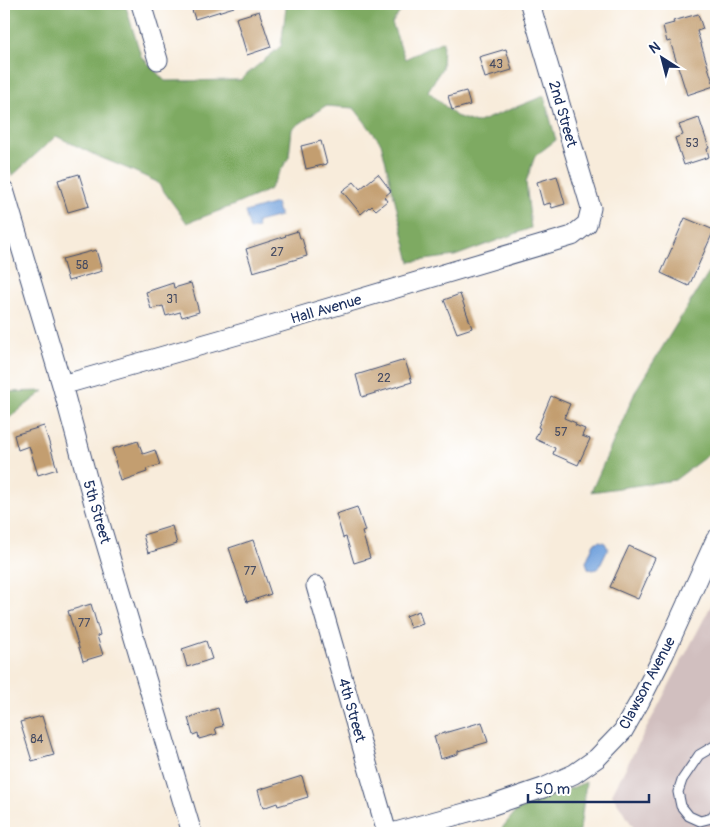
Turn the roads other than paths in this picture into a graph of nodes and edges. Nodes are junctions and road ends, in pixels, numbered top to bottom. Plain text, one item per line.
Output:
1 (141, 4) edge
2 (530, 4) edge
3 (158, 60) dead end
4 (4, 190) edge
5 (587, 224) joint
6 (62, 385) junction
7 (716, 539) edge
8 (316, 586) dead end
9 (716, 745) edge
10 (716, 811) edge
11 (192, 833) edge
12 (387, 833) edge
13 (392, 833) edge

1 - 3 street
2 - 5 street, 2nd Street
4 - 6 street, 5th Street
5 - 6 street, Hall Avenue
6 - 11 street, 5th Street
7 - 13 street, Clawson Avenue
8 - 12 street, 4th Street
9 - 10 lane

